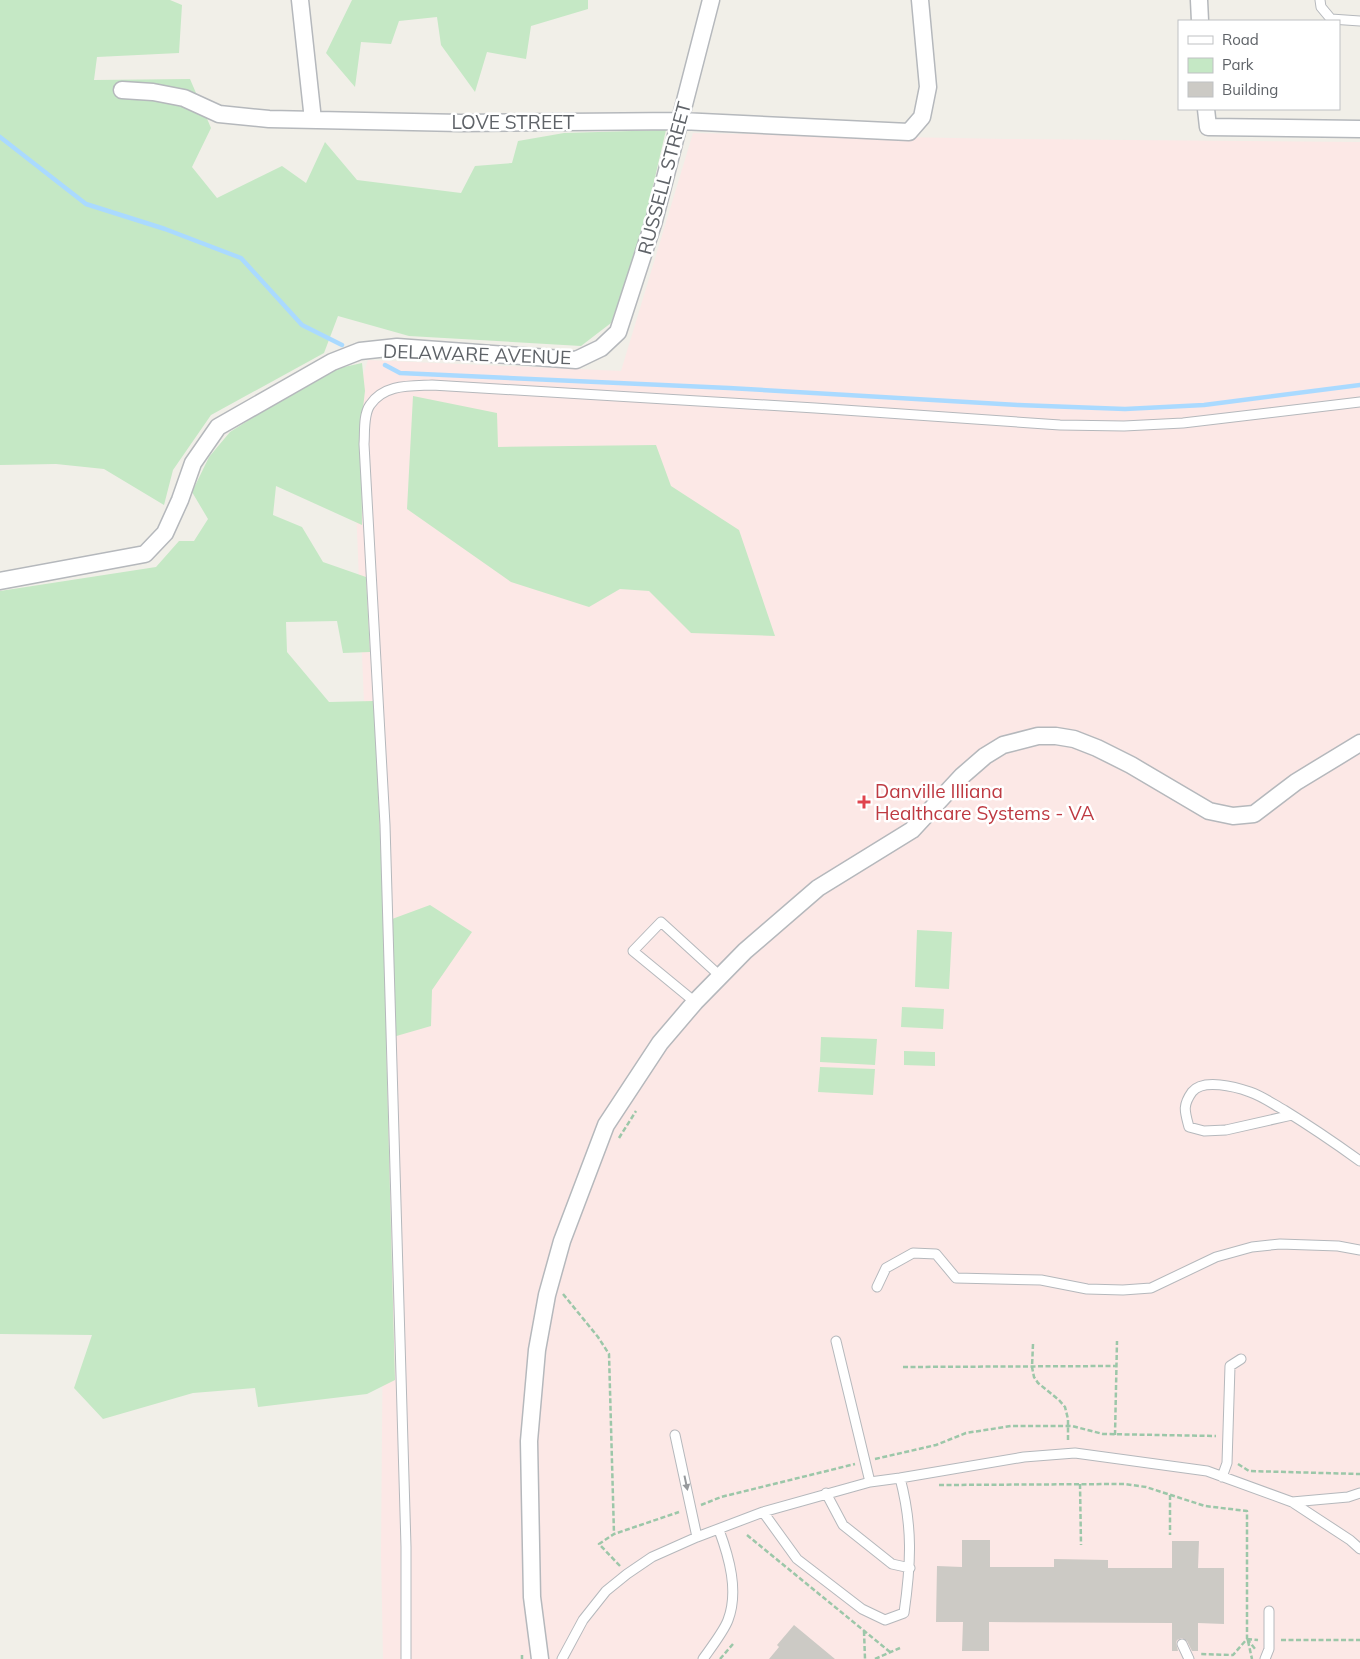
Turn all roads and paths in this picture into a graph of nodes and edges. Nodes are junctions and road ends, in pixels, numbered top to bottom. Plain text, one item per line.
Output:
1 (300, 0) edge
2 (712, 0) edge
3 (920, 0) edge
4 (1199, 0) edge
5 (1320, 0) edge
6 (1200, 20) edge
7 (1360, 21) edge
8 (122, 90) dead end
9 (1206, 110) edge
10 (313, 120) junction
11 (681, 121) junction
12 (1360, 129) edge
13 (601, 348) joint
14 (1360, 402) edge
15 (0, 581) edge
16 (1360, 743) edge
17 (719, 975) junction
18 (694, 1002) junction
19 (638, 1106) dead end
20 (1292, 1115) junction
21 (616, 1143) dead end
22 (1360, 1161) edge
23 (1360, 1250) edge
24 (877, 1287) dead end
25 (562, 1290) dead end
26 (836, 1341) dead end
27 (1117, 1341) dead end
28 (1033, 1344) dead end
29 (1241, 1359) dead end
30 (1032, 1366) junction
31 (1116, 1366) junction
32 (903, 1367) dead end
33 (1068, 1426) junction
34 (1116, 1435) junction
35 (675, 1436) dead end
36 (1068, 1441) dead end
37 (1216, 1443) dead end
38 (874, 1459) dead end
39 (856, 1463) dead end
40 (1237, 1463) dead end
41 (1360, 1474) edge
42 (1222, 1477) junction
43 (900, 1478) junction
44 (870, 1482) junction
45 (1080, 1484) junction
46 (937, 1485) dead end
47 (826, 1494) junction
48 (1360, 1494) edge
49 (1170, 1495) junction
50 (1292, 1502) junction
51 (691, 1508) junction
52 (763, 1512) junction
53 (719, 1530) junction
54 (614, 1534) junction
55 (747, 1535) dead end
56 (1170, 1535) dead end
57 (697, 1537) junction
58 (1081, 1545) dead end
59 (1360, 1549) edge
60 (620, 1566) dead end
61 (910, 1568) junction
62 (1269, 1612) dead end
63 (864, 1631) junction
64 (1247, 1640) junction
65 (1269, 1640) junction
66 (1360, 1640) edge
67 (733, 1644) dead end
68 (1182, 1644) dead end
69 (900, 1648) dead end
70 (890, 1652) junction
71 (1188, 1656) edge
72 (406, 1659) edge
73 (540, 1659) edge
74 (562, 1659) edge
75 (703, 1659) edge
76 (720, 1659) edge
77 (864, 1659) edge
78 (875, 1659) edge
79 (1252, 1659) edge
80 (1265, 1659) edge

1 - 10 street
2 - 11 street, RUSSELL STREET
3 - 11 street, LOVE STREET
4 - 6 street
5 - 7 lane
8 - 10 street, LOVE STREET
9 - 12 street
10 - 11 street, LOVE STREET
11 - 13 street, RUSSELL STREET
13 - 15 street, DELAWARE AVENUE
14 - 72 lane
16 - 17 street
17 - 18 street
17 - 18 lane
18 - 73 street
19 - 21 path
20 - 20 lane
20 - 22 lane
23 - 24 lane
25 - 54 path
26 - 44 lane
27 - 31 path
28 - 30 path
29 - 42 lane
30 - 31 path
30 - 32 path
30 - 33 path
31 - 34 path
33 - 34 path
33 - 36 path
33 - 38 path
34 - 37 path
35 -> 51 lane
39 - 51 path
40 - 41 path
42 - 43 lane
42 - 50 lane
43 - 44 lane
43 - 61 lane
44 - 47 lane
45 - 46 path
45 - 49 path
45 - 58 path
47 - 52 lane
47 - 61 lane
48 - 50 lane
49 - 56 path
49 - 64 path
50 - 59 lane
51 - 54 path
51 - 57 lane
52 - 53 lane
52 - 61 lane
53 - 57 lane
53 - 75 lane
54 - 60 path
55 - 63 path
57 - 74 lane
62 - 65 lane
63 - 70 path
63 - 77 path
64 - 65 path
64 - 71 path
64 - 79 path
65 - 66 path
65 - 80 lane
67 - 76 path
68 - 71 lane
69 - 70 path
70 - 78 path

